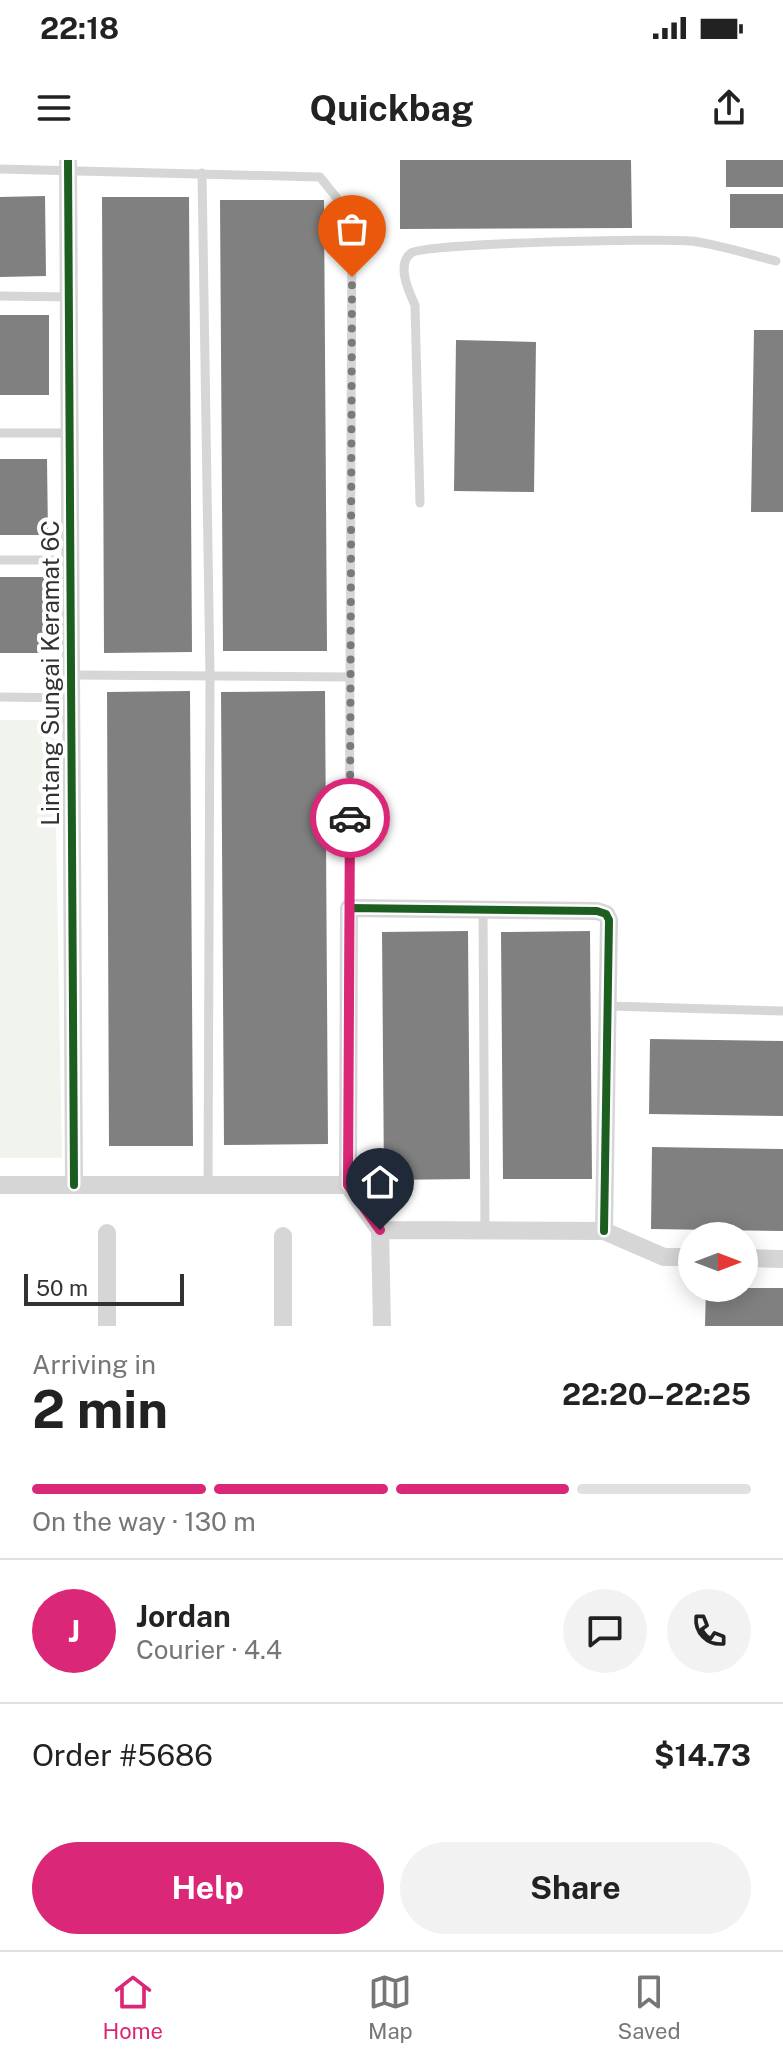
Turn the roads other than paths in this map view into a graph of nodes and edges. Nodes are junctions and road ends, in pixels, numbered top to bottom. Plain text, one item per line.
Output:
1 (68, 165) edge
2 (0, 169) edge
3 (202, 173) junction
4 (776, 261) dead end
5 (0, 296) edge
6 (69, 297) junction
7 (0, 433) edge
8 (69, 433) junction
9 (420, 503) dead end
10 (0, 560) edge
11 (70, 560) junction
12 (71, 675) junction
13 (210, 676) junction
14 (350, 677) junction
15 (0, 697) edge
16 (71, 698) junction
17 (349, 908) junction
18 (483, 910) junction
19 (608, 1006) junction
20 (783, 1011) edge
21 (0, 1185) edge
22 (74, 1185) junction
23 (208, 1185) junction
24 (348, 1185) junction
25 (380, 1230) junction
26 (485, 1230) junction
27 (604, 1231) junction
28 (107, 1233) dead end
29 (283, 1236) dead end
30 (678, 1257) edge
31 (758, 1258) edge
32 (783, 1259) edge
33 (107, 1326) edge
34 (283, 1326) edge
35 (382, 1326) edge

1 - 2 lane
1 - 3 lane
1 - 6 street, Lintang Sungai Keramat 6C
3 - 13 lane
3 - 14 lane
4 - 9 lane
5 - 6 lane
6 - 8 street, Lintang Sungai Keramat 6C
7 - 8 lane
8 - 11 street, Lintang Sungai Keramat 6C
10 - 11 lane
11 - 12 street, Lintang Sungai Keramat 6C
12 - 13 lane
12 - 16 street, Lintang Sungai Keramat 6C
13 - 14 lane
13 - 23 lane
14 - 17 lane
15 - 16 lane
16 - 22 street, Lintang Sungai Keramat 6C
17 - 18 street
17 - 24 street
18 - 19 street
18 - 26 lane
19 - 20 lane
19 - 27 street
21 - 22 street
22 - 23 street
23 - 24 street
24 - 25 street
25 - 26 street
25 - 35 street
26 - 27 street
27 - 30 street
28 - 33 street
29 - 34 street
31 - 32 street

